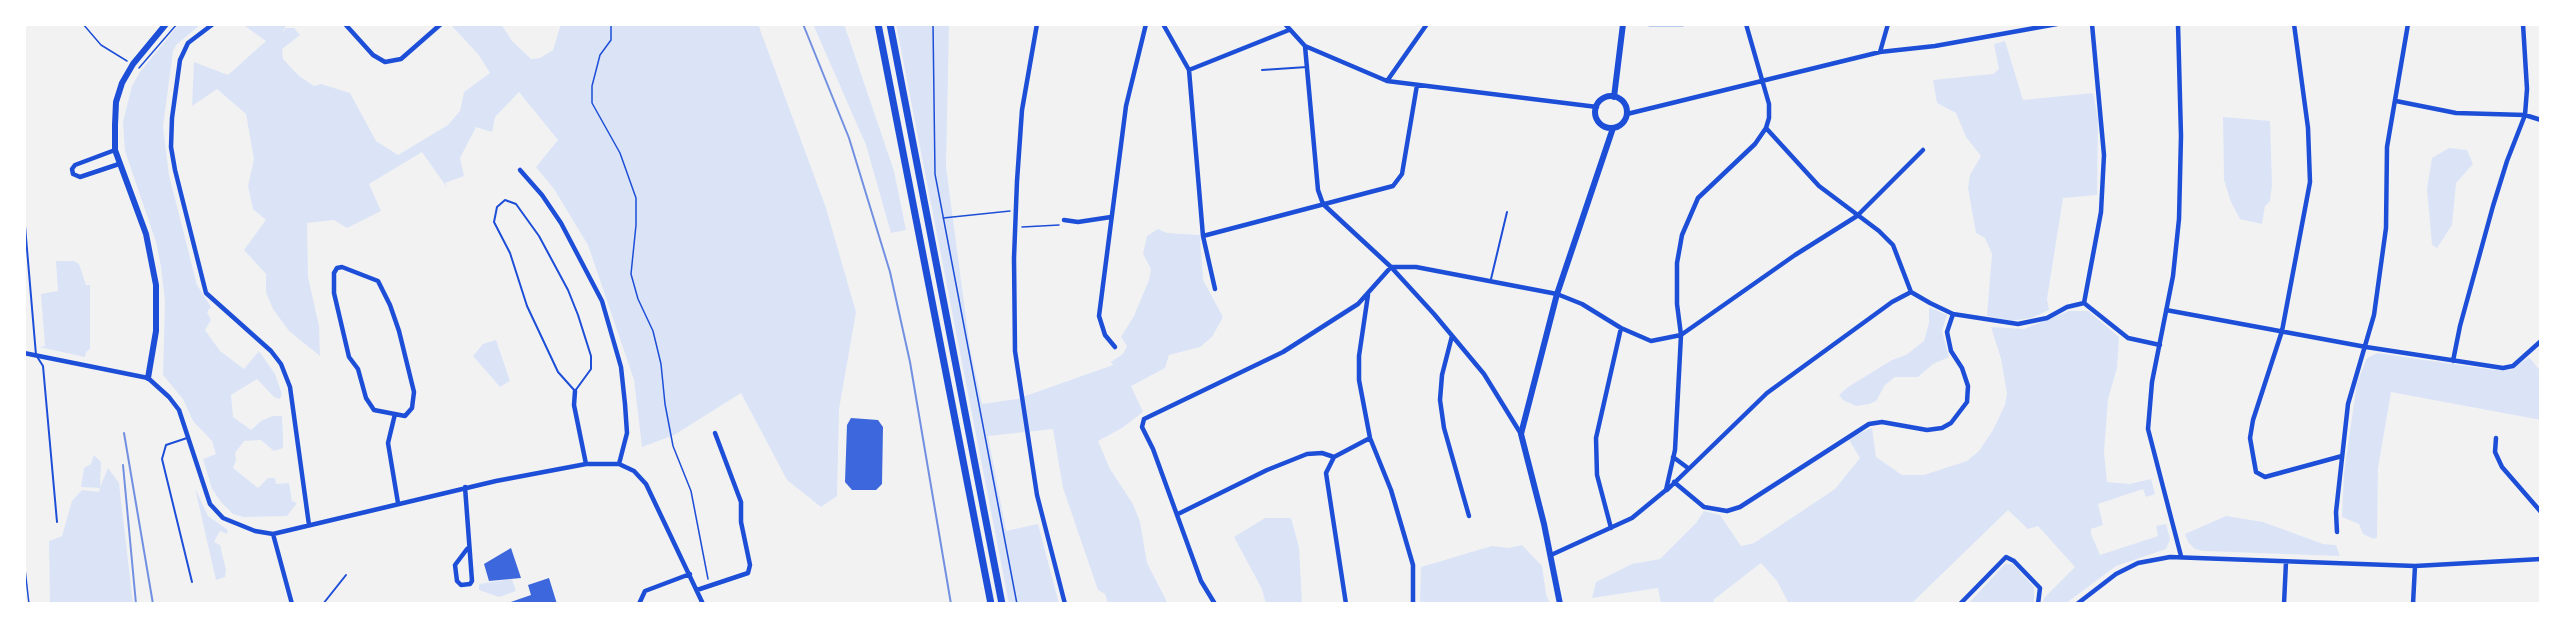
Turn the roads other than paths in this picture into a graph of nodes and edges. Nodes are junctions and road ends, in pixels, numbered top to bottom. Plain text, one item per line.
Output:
1 (166, 24) edge
2 (213, 24) edge
3 (345, 24) edge
4 (441, 24) edge
5 (878, 24) edge
6 (890, 24) edge
7 (1037, 24) edge
8 (1146, 24) edge
9 (1163, 24) edge
10 (1285, 24) edge
11 (1427, 24) edge
12 (1623, 24) edge
13 (1649, 24) edge
14 (1683, 24) edge
15 (1746, 24) edge
16 (1888, 24) edge
17 (2019, 24) edge
18 (2057, 24) edge
19 (2092, 24) edge
20 (2178, 24) edge
21 (2294, 24) edge
22 (2408, 24) edge
23 (2523, 24) edge
24 (1289, 30) junction
25 (2020, 32) junction
26 (1305, 46) junction
27 (1880, 52) junction
28 (1307, 67) junction
29 (1189, 70) junction
30 (1262, 70) dead end
31 (1387, 81) junction
32 (1761, 82) junction
33 (1417, 85) junction
34 (1614, 97) junction
35 (2396, 101) junction
36 (1597, 107) junction
37 (1627, 114) junction
38 (2525, 115) junction
39 (2541, 120) edge
40 (1613, 128) junction
41 (1767, 128) junction
42 (115, 150) junction
43 (1923, 150) dead end
44 (119, 164) junction
45 (520, 170) dead end
46 (1323, 204) junction
47 (1507, 212) dead end
48 (24, 214) edge
49 (1857, 216) junction
50 (1111, 217) junction
51 (1064, 220) dead end
52 (1203, 236) junction
53 (1391, 267) junction
54 (1491, 281) junction
55 (1215, 289) dead end
56 (1911, 292) junction
57 (1368, 294) junction
58 (1557, 294) junction
59 (2084, 303) junction
60 (2166, 310) junction
61 (1953, 314) junction
62 (1621, 328) junction
63 (2282, 331) junction
64 (1681, 335) junction
65 (1452, 336) junction
66 (2541, 340) edge
67 (2160, 345) junction
68 (1115, 347) dead end
69 (2366, 347) junction
70 (24, 353) edge
71 (36, 355) junction
72 (2453, 361) junction
73 (148, 378) junction
74 (575, 391) junction
75 (395, 414) junction
76 (715, 433) dead end
77 (1521, 434) junction
78 (190, 437) junction
79 (1370, 438) junction
80 (2496, 438) dead end
81 (2342, 456) junction
82 (1334, 457) junction
83 (1674, 457) junction
84 (586, 464) junction
85 (619, 464) junction
86 (1688, 468) junction
87 (1674, 482) junction
88 (465, 487) junction
89 (1666, 490) junction
90 (398, 503) junction
91 (2541, 512) edge
92 (1178, 514) junction
93 (1469, 516) dead end
94 (57, 522) dead end
95 (309, 525) junction
96 (1611, 528) junction
97 (2337, 532) dead end
98 (273, 534) junction
99 (467, 549) junction
100 (1551, 555) junction
101 (2181, 556) junction
102 (2541, 559) edge
103 (2286, 562) junction
104 (2415, 566) junction
105 (346, 574) dead end
106 (690, 574) junction
107 (192, 582) dead end
108 (697, 590) junction
109 (292, 604) edge
110 (324, 604) edge
111 (639, 604) edge
112 (703, 604) edge
113 (991, 604) edge
114 (1002, 604) edge
115 (1065, 604) edge
116 (1215, 604) edge
117 (1346, 604) edge
118 (1413, 604) edge
119 (1560, 604) edge
120 (1960, 604) edge
121 (2038, 604) edge
122 (2077, 604) edge
123 (2284, 604) edge
124 (2413, 604) edge

1 - 42 street
2 - 95 street
3 - 4 street
5 - 113 main road
6 - 114 main road
7 - 115 street
8 - 50 street
9 - 29 street
10 - 24 street
11 - 31 street
12 - 34 street
13 - 14 street
15 - 32 street
16 - 27 street
17 - 25 street
18 - 25 street
19 - 59 street
20 - 60 street
21 - 63 street
22 - 35 street
23 - 38 street
24 - 26 street
24 - 29 street
25 - 27 street
26 - 28 street
26 - 31 street
27 - 32 street
28 - 30 lane
28 - 46 street
29 - 52 street
31 - 33 street
32 - 37 street
32 - 41 street
33 - 36 street
33 - 46 street
34 - 36 street
34 - 37 street
35 - 38 street
35 - 69 street
36 - 40 street
37 - 40 street
38 - 39 street
38 - 72 street
40 - 58 street
41 - 49 street
41 - 64 street
42 - 44 street
42 - 44 street
43 - 49 street
44 - 73 street
45 - 85 street
46 - 52 street
46 - 53 street
47 - 54 lane
48 - 71 lane
49 - 56 street
49 - 64 street
50 - 51 street
50 - 68 street
52 - 55 street
53 - 54 street
53 - 57 street
53 - 65 street
54 - 58 street
56 - 61 street
56 - 86 street
57 - 79 street
57 - 92 street
58 - 62 street
58 - 77 street
59 - 61 street
59 - 67 street
60 - 63 street
60 - 67 street
61 - 87 street
62 - 64 street
62 - 96 street
63 - 69 street
63 - 81 street
64 - 83 street
65 - 77 street
65 - 93 street
66 - 72 street
67 - 101 street
69 - 72 street
69 - 81 street
70 - 71 street
71 - 73 street
71 - 94 lane
73 - 78 street
74 - 74 lane
74 - 84 street
75 - 75 street
75 - 90 street
76 - 108 street
77 - 100 street
78 - 98 street
78 - 107 lane
79 - 82 street
79 - 118 street
80 - 91 street
81 - 97 street
82 - 92 street
82 - 117 street
83 - 86 street
83 - 89 street
84 - 85 street
84 - 88 street
85 - 106 street
86 - 87 street
87 - 89 street
88 - 90 street
88 - 99 street
89 - 96 street
90 - 95 street
92 - 116 street
95 - 98 street
96 - 100 street
98 - 109 street
99 - 99 street
100 - 119 street
101 - 103 street
101 - 122 street
102 - 104 street
103 - 104 street
103 - 123 street
104 - 124 street
105 - 110 lane
106 - 108 street
106 - 111 street
108 - 112 street
120 - 121 street

